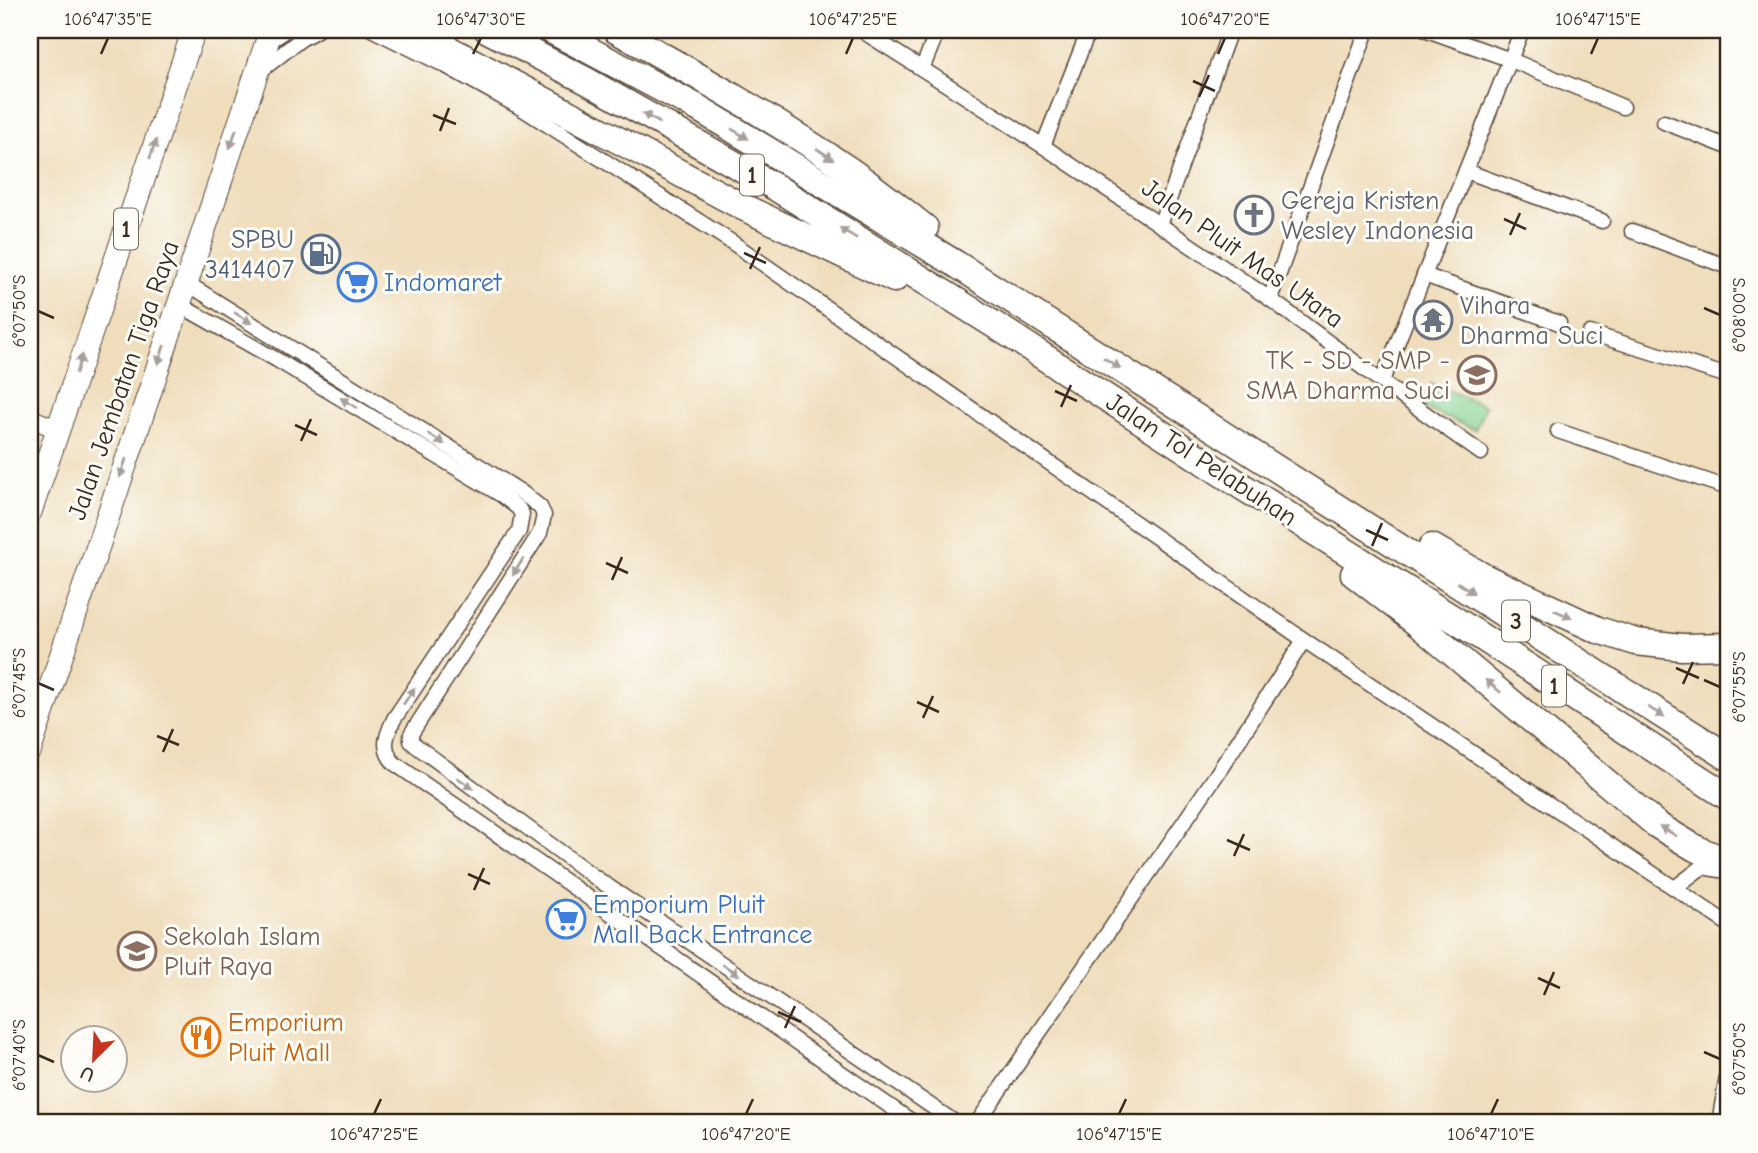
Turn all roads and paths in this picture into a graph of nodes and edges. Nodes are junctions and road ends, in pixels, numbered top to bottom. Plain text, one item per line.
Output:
1 (194, 30) edge
2 (317, 30) edge
3 (373, 30) edge
4 (413, 30) edge
5 (488, 30) edge
6 (551, 30) edge
7 (616, 30) edge
8 (938, 30) edge
9 (1089, 30) edge
10 (1230, 30) edge
11 (1367, 30) edge
12 (1427, 30) edge
13 (1522, 30) edge
14 (272, 31) edge
15 (863, 31) edge
16 (1511, 60) junction
17 (922, 69) junction
18 (255, 74) junction
19 (1623, 107) dead end
20 (1664, 122) dead end
21 (1043, 146) junction
22 (1728, 147) edge
23 (1466, 171) junction
24 (1602, 221) dead end
25 (1160, 225) junction
26 (1632, 232) dead end
27 (1728, 267) edge
28 (1424, 275) junction
29 (185, 282) junction
30 (1270, 299) junction
31 (178, 304) junction
32 (1559, 323) dead end
33 (1054, 327) junction
34 (1590, 333) dead end
35 (1009, 334) junction
36 (1728, 376) edge
37 (1382, 381) junction
38 (30, 418) edge
39 (57, 429) junction
40 (1558, 431) dead end
41 (1481, 453) dead end
42 (1305, 485) junction
43 (1242, 487) junction
44 (1728, 488) edge
45 (30, 512) edge
46 (1304, 640) junction
47 (1728, 646) edge
48 (411, 741) junction
49 (30, 748) edge
50 (389, 757) junction
51 (1728, 757) edge
52 (1728, 797) edge
53 (1725, 866) edge
54 (1682, 883) junction
55 (1728, 924) edge
56 (1728, 1071) edge
57 (914, 1123) edge
58 (956, 1123) edge
59 (977, 1123) edge
60 (1719, 1123) edge

39 -> 1 highway, Jalan Jembatan Tiga Raya / 1
2 - 18 street
3 - 46 street
4 - 35 highway
35 -> 5 highway, Jalan Tol Pelabuhan / 1
6 -> 33 highway, Jalan Tol Pelabuhan / 1
7 -> 33 highway
8 - 17 street
9 - 21 street
10 - 25 street
11 - 30 street
12 - 16 street
13 - 16 street
14 - 18 highway, Jalan Jembatan Tiga Raya
15 - 17 street, Jalan Pluit Mas Utara
16 - 19 street
16 - 23 street
17 - 21 street, Jalan Pluit Mas Utara
18 -> 29 highway, Jalan Jembatan Tiga Raya
20 - 22 street
21 - 25 street, Jalan Pluit Mas Utara
23 - 24 street
23 - 28 street
25 - 30 street, Jalan Pluit Mas Utara
26 - 27 street
28 - 32 street
28 - 37 street
29 - 31 highway, Jalan Jembatan Tiga Raya
29 -> 48 street
30 - 37 street, Jalan Pluit Mas Utara
31 -> 49 highway, Jalan Jembatan Tiga Raya
50 -> 31 street
33 -> 42 highway, Jalan Tol Pelabuhan / 1
34 - 36 street
35 - 43 highway, Jalan Tol Pelabuhan / 1
37 - 41 street, Jalan Pluit Mas Utara
38 - 39 street
39 - 45 highway, Jalan Jembatan Tiga Raya / 1
40 - 44 street
42 -> 47 highway
42 -> 51 highway, 3
43 - 52 highway, Jalan Tol Pelabuhan / 1
53 -> 43 highway
46 - 54 street
46 - 59 street
48 - 50 street
48 -> 58 street
50 - 57 street
53 - 54 street
54 - 55 street
56 - 60 street

